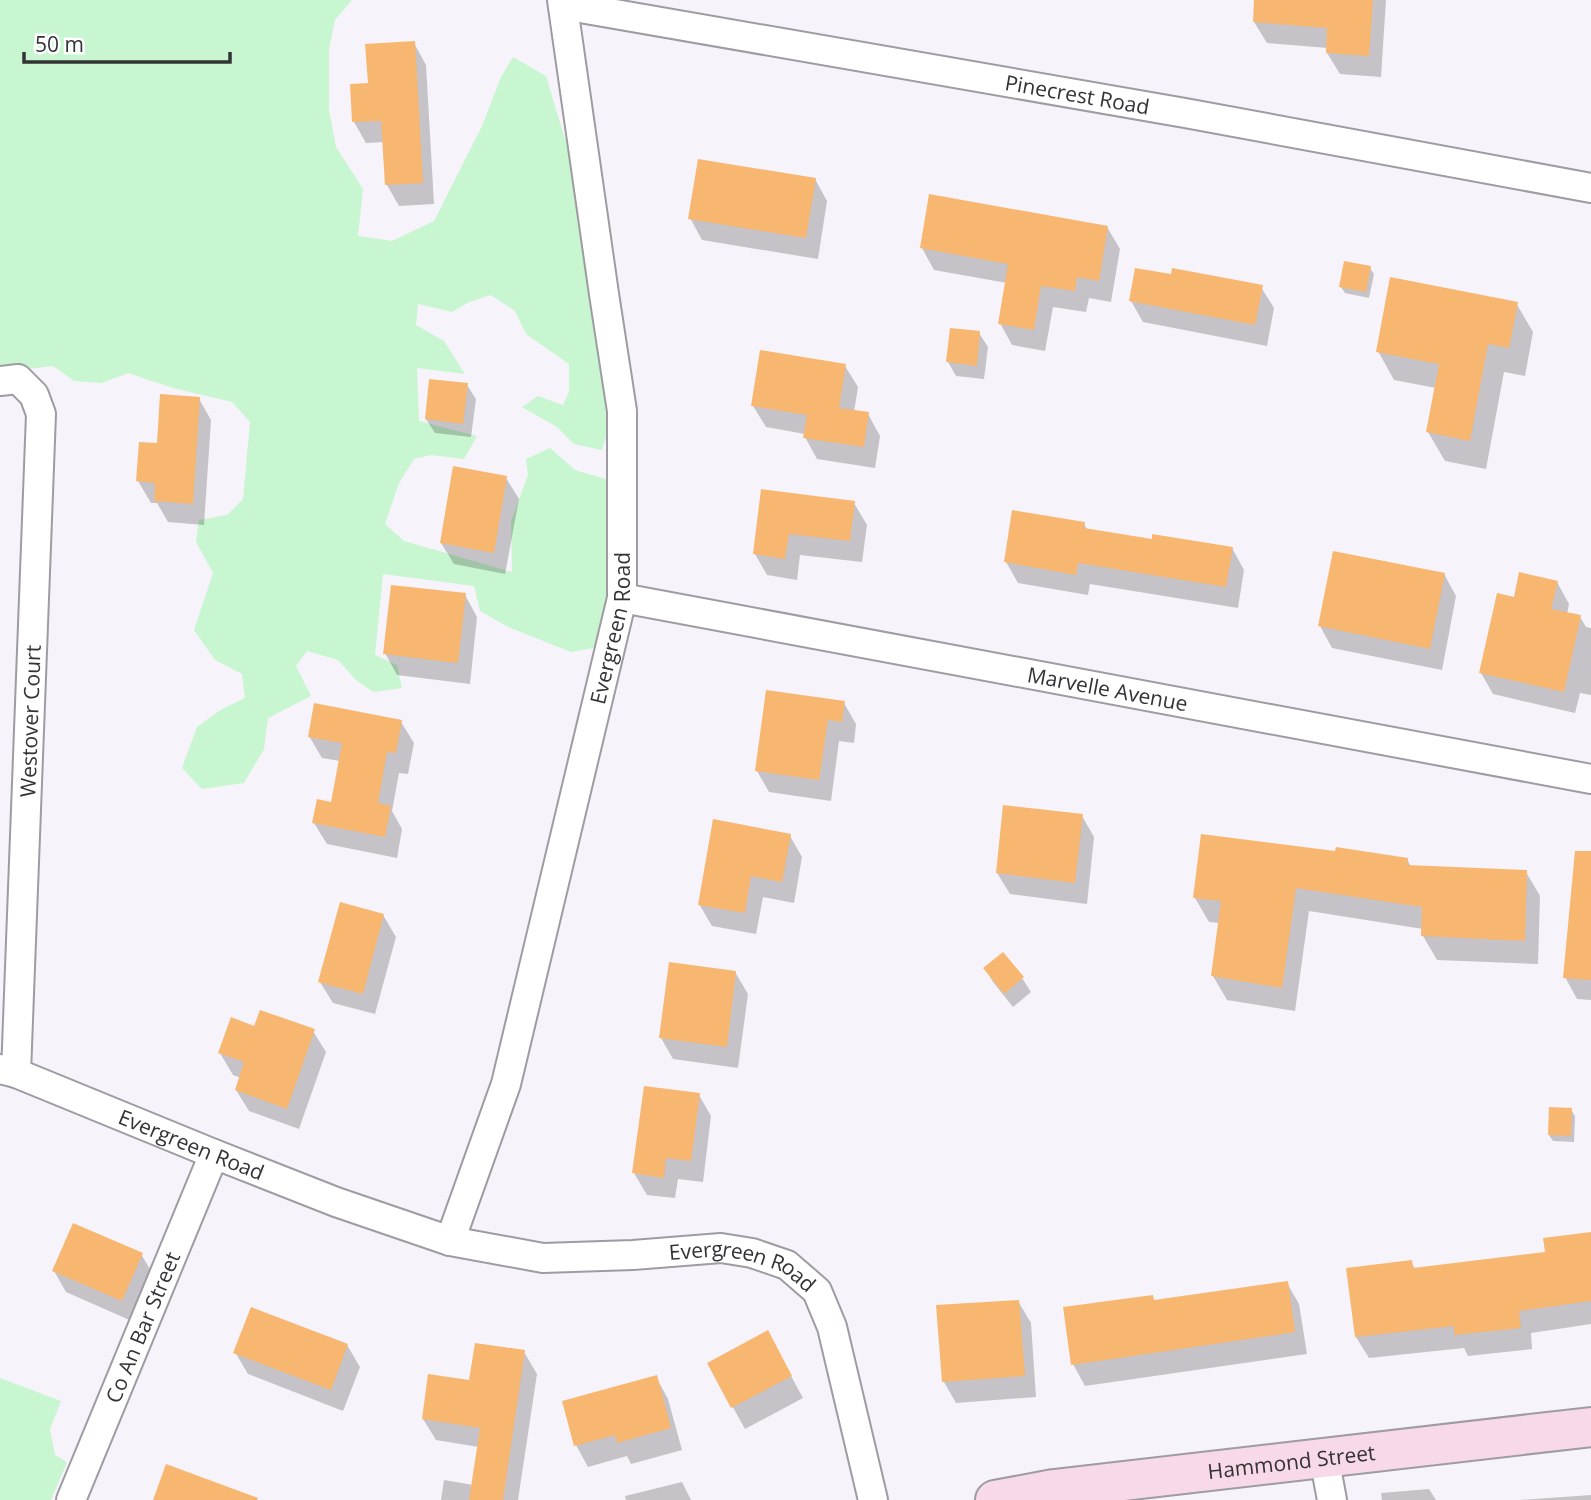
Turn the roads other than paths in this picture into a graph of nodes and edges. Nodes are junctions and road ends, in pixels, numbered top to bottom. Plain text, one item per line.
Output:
1 (562, 2) edge
2 (1591, 188) edge
3 (0, 381) edge
4 (622, 598) junction
5 (1591, 779) edge
6 (8, 1071) edge
7 (214, 1154) junction
8 (450, 1241) junction
9 (1591, 1427) edge
10 (1324, 1457) junction
11 (71, 1500) edge
12 (873, 1500) edge
13 (995, 1500) edge
14 (1332, 1500) edge

1 - 2 street, Pinecrest Road
1 - 4 street, Evergreen Road
3 - 6 street, Westover Court
4 - 5 street, Marvelle Avenue
4 - 8 street, Evergreen Road
6 - 7 street, Evergreen Road
7 - 8 street, Evergreen Road
7 - 11 street, Co An Bar Street
8 - 12 street, Evergreen Road
9 - 10 street, Hammond Street
10 - 13 street, Hammond Street
10 - 14 street

